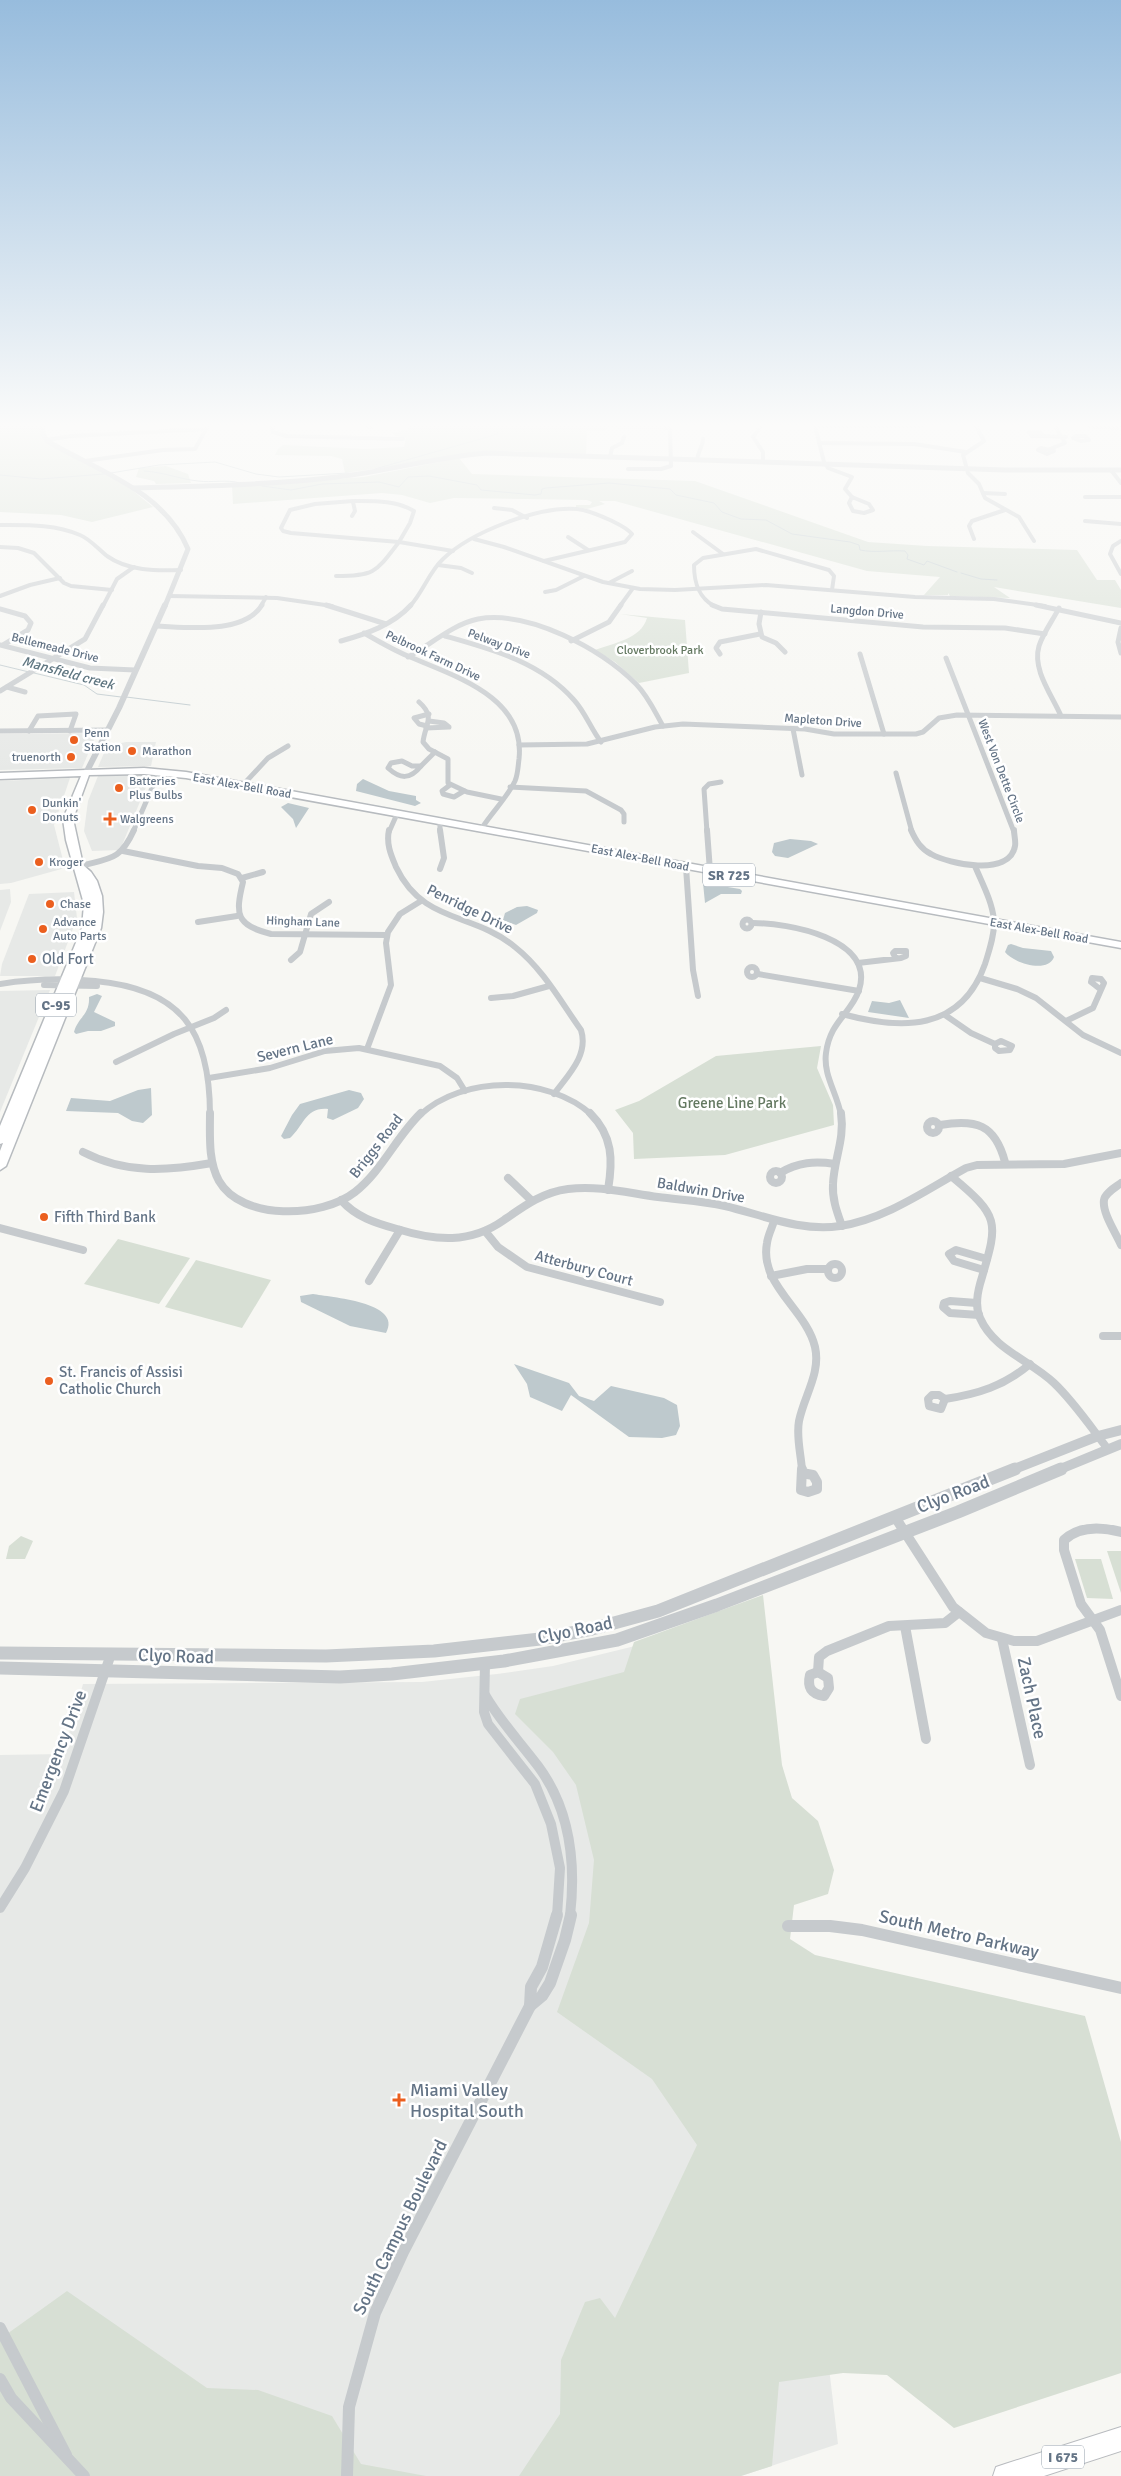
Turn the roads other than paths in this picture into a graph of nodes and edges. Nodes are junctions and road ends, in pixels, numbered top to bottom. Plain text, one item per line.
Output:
1 (1121, 541) edge
2 (91, 542) edge
3 (185, 542) edge
4 (392, 542) edge
5 (397, 542) junction
6 (470, 542) edge
7 (484, 542) edge
8 (575, 542) edge
9 (625, 542) edge
10 (706, 542) edge
11 (0, 547) edge
12 (588, 550) junction
13 (453, 551) junction
14 (723, 554) junction
15 (544, 561) junction
16 (1114, 561) junction
17 (1121, 561) edge
18 (438, 565) junction
19 (134, 567) junction
20 (181, 570) junction
21 (632, 571) dead end
22 (472, 573) dead end
23 (1121, 574) edge
24 (336, 576) dead end
25 (584, 576) junction
26 (60, 578) junction
27 (609, 584) junction
28 (633, 588) junction
29 (697, 588) junction
30 (112, 590) junction
31 (832, 590) junction
32 (545, 592) dead end
33 (0, 596) edge
34 (169, 596) junction
35 (266, 597) junction
36 (1059, 608) junction
37 (0, 609) edge
38 (761, 612) junction
39 (1121, 623) edge
40 (386, 624) junction
41 (156, 626) junction
42 (1121, 628) edge
43 (364, 634) junction
44 (760, 634) junction
45 (1045, 634) junction
46 (446, 636) junction
47 (341, 641) dead end
48 (571, 641) junction
49 (2, 645) edge
50 (785, 652) dead end
51 (1121, 653) edge
52 (720, 654) dead end
53 (860, 654) dead end
54 (408, 657) junction
55 (53, 658) junction
56 (946, 658) dead end
57 (135, 670) junction
58 (0, 685) edge
59 (7, 687) junction
60 (0, 691) edge
61 (24, 692) dead end
62 (419, 702) dead end
63 (429, 714) junction
64 (969, 715) junction
65 (1061, 716) junction
66 (1121, 718) edge
67 (427, 725) junction
68 (663, 726) junction
69 (793, 728) junction
70 (29, 730) junction
71 (108, 730) junction
72 (0, 731) edge
73 (70, 731) junction
74 (884, 734) junction
75 (601, 742) junction
76 (519, 745) junction
77 (288, 746) dead end
78 (435, 752) junction
79 (421, 766) junction
80 (86, 772) junction
81 (159, 772) junction
82 (896, 773) dead end
83 (802, 775) dead end
84 (0, 776) edge
85 (721, 782) dead end
86 (450, 785) junction
87 (242, 786) junction
88 (510, 787) junction
89 (464, 791) junction
90 (501, 800) junction
91 (397, 814) junction
92 (440, 822) junction
93 (624, 822) dead end
94 (482, 828) junction
95 (123, 851) junction
96 (80, 866) junction
97 (975, 866) junction
98 (686, 867) junction
99 (440, 870) dead end
100 (710, 871) junction
101 (263, 872) dead end
102 (242, 878) junction
103 (421, 900) junction
104 (329, 902) dead end
105 (237, 916) junction
106 (198, 922) dead end
107 (752, 923) dead end
108 (994, 923) junction
109 (306, 934) junction
110 (387, 936) junction
111 (1121, 945) edge
112 (895, 957) dead end
113 (291, 960) dead end
114 (858, 963) junction
115 (758, 974) dead end
116 (980, 978) junction
117 (70, 983) junction
118 (0, 984) edge
119 (549, 986) junction
120 (1100, 989) dead end
121 (859, 991) junction
122 (698, 996) dead end
123 (491, 998) dead end
124 (226, 1010) dead end
125 (842, 1014) junction
126 (946, 1015) junction
127 (1066, 1021) junction
128 (190, 1027) junction
129 (995, 1044) dead end
130 (367, 1049) junction
131 (1121, 1053) edge
132 (116, 1062) dead end
133 (209, 1078) junction
134 (465, 1091) junction
135 (554, 1094) junction
136 (940, 1125) dead end
137 (0, 1140) edge
138 (83, 1152) dead end
139 (1121, 1153) edge
140 (212, 1162) junction
141 (1005, 1162) junction
142 (835, 1164) junction
143 (0, 1166) edge
144 (780, 1173) dead end
145 (951, 1176) junction
146 (508, 1178) dead end
147 (1121, 1182) edge
148 (608, 1190) junction
149 (341, 1200) junction
150 (531, 1200) junction
151 (774, 1221) junction
152 (842, 1226) junction
153 (0, 1228) edge
154 (400, 1230) junction
155 (485, 1231) junction
156 (1121, 1245) edge
157 (83, 1250) dead end
158 (987, 1259) junction
159 (827, 1269) dead end
160 (984, 1270) junction
161 (771, 1276) junction
162 (369, 1281) dead end
163 (660, 1302) dead end
164 (977, 1303) junction
165 (979, 1315) junction
166 (1103, 1336) dead end
167 (1121, 1336) edge
168 (1030, 1364) junction
169 (945, 1399) dead end
170 (1121, 1430) edge
171 (1098, 1436) junction
172 (1121, 1444) edge
173 (1107, 1448) junction
174 (802, 1473) dead end
175 (895, 1517) junction
176 (904, 1532) junction
177 (1121, 1532) edge
178 (1121, 1610) edge
179 (959, 1612) junction
180 (1092, 1620) junction
181 (905, 1626) junction
182 (1002, 1639) junction
183 (0, 1653) edge
184 (111, 1654) junction
185 (485, 1663) junction
186 (0, 1668) edge
187 (105, 1672) junction
188 (818, 1672) dead end
189 (1121, 1696) edge
190 (926, 1739) dead end
191 (1030, 1765) dead end
192 (0, 1908) edge
193 (788, 1926) dead end
194 (1121, 1988) edge
195 (0, 2328) edge
196 (0, 2379) edge
197 (1121, 2439) edge
198 (66, 2455) junction
199 (84, 2476) edge
200 (347, 2476) edge
201 (1006, 2476) edge

1 - 16 street
2 - 19 street
3 - 20 street
4 - 5 street
5 - 13 street
5 - 24 street
6 - 13 street
7 - 15 street
8 - 12 street
9 - 12 street
10 - 14 street
11 - 26 street
12 - 15 street
13 - 18 street
14 - 29 street
14 - 31 street
15 - 25 street
16 - 17 street
16 - 23 street
18 - 22 street
18 - 40 street
19 - 20 street
19 - 30 street
20 - 34 street
21 - 27 street
25 - 27 street
25 - 32 street
26 - 30 street
26 - 33 street
27 - 28 street
28 - 29 street
28 - 48 street
29 - 31 street
29 - 38 street, Langdon Drive
30 - 55 street
31 - 36 street
34 - 35 street
34 - 41 street
35 - 40 street
35 - 41 street
36 - 39 street
36 - 45 street
37 - 49 street
38 - 44 street
38 - 45 street, Langdon Drive
40 - 43 street
41 - 57 street
42 - 51 street
43 - 47 street
43 - 54 street, Pelbrook Farm Drive
44 - 50 street
44 - 52 street
45 - 65 street
46 - 48 street
46 - 54 street
46 - 75 street, Pelway Drive
48 - 68 street
49 - 55 street, Bellemeade Drive
53 - 74 street
54 - 76 street, Pelbrook Farm Drive
55 - 57 street, Bellemeade Drive
55 - 59 street
56 - 64 street, West Von Dette Circle
57 - 71 street
58 - 59 street
59 - 60 street
59 - 61 street
62 - 63 street
63 - 67 street
63 - 67 street
64 - 65 street, Mapleton Drive
64 - 74 street, Mapleton Drive
64 - 97 street, West Von Dette Circle
65 - 66 street, Mapleton Drive
67 - 78 street
68 - 69 street, Mapleton Drive
68 - 75 street, Mapleton Drive
69 - 74 street, Mapleton Drive
69 - 83 street
70 - 72 street
70 - 73 street
70 - 73 street
71 - 73 street
71 - 80 street
75 - 76 street, Mapleton Drive
76 - 88 street, Pelbrook Farm Drive
77 - 87 street
78 - 79 street
78 - 86 street
79 - 79 street
80 - 81 main road, SR 725
80 - 84 main road, SR 725
80 - 96 main road, C-95
81 - 87 main road, East Alex-Bell Road / SR 725
81 - 95 street
82 - 97 street, West Von Dette Circle
85 - 100 street
86 - 89 street
86 - 89 street
87 - 91 main road, East Alex-Bell Road / SR 725
88 - 90 street, Pelbrook Farm Drive
88 - 93 street
89 - 90 street
90 - 94 street, Pelbrook Farm Drive
91 - 92 main road, East Alex-Bell Road / SR 725
91 - 103 street, Penridge Drive
92 - 94 main road, East Alex-Bell Road / SR 725
92 - 99 street
94 - 98 main road, East Alex-Bell Road / SR 725
95 - 96 street
95 - 102 street
96 - 117 main road, C-95
96 - 117 main road, C-95
97 - 108 street
98 - 100 main road, East Alex-Bell Road / SR 725
98 - 122 street
100 - 108 main road, East Alex-Bell Road / SR 725
101 - 102 street
102 - 105 street
103 - 110 street
103 - 119 street, Penridge Drive
104 - 109 street
105 - 106 street
105 - 109 street, Hingham Lane
107 - 114 street
108 - 111 main road, East Alex-Bell Road / SR 725
108 - 116 street
109 - 110 street, Hingham Lane
109 - 113 street
110 - 130 street
112 - 114 street
114 - 121 street
115 - 121 street
116 - 126 street
116 - 127 street
117 - 118 street, Briggs Road
117 - 128 street, Briggs Road
117 - 137 main road, C-95
117 - 143 main road
119 - 123 street
119 - 135 street, Penridge Drive
120 - 127 street
121 - 125 street
124 - 128 street
125 - 126 street
125 - 142 street
126 - 129 street
127 - 131 street
128 - 132 street
128 - 133 street, Briggs Road
130 - 133 street, Severn Lane
130 - 134 street, Severn Lane
133 - 140 street, Briggs Road
134 - 135 street, Briggs Road
134 - 149 street, Briggs Road
135 - 148 street, Briggs Road
136 - 141 street
138 - 140 street
139 - 141 street, Baldwin Drive
140 - 149 street, Briggs Road
141 - 145 street, Baldwin Drive
142 - 144 street
142 - 152 street
145 - 152 street, Baldwin Drive
145 - 158 street
146 - 150 street
147 - 156 street
148 - 150 street, Baldwin Drive
148 - 151 street, Baldwin Drive
149 - 154 street, Baldwin Drive
150 - 155 street, Baldwin Drive
151 - 152 street, Baldwin Drive
151 - 161 street
153 - 157 street
154 - 155 street, Baldwin Drive
154 - 162 street
155 - 163 street, Atterbury Court
158 - 160 street
158 - 160 street
159 - 161 street
160 - 164 street
161 - 174 street
164 - 165 street
164 - 165 street
165 - 168 street
166 - 167 street
168 - 169 street
168 - 171 street
170 - 171 street, Clyo Road
171 - 173 street
171 - 175 street, Clyo Road
172 - 173 street, Clyo Road
173 - 176 street, Clyo Road
175 - 176 street
175 - 184 street, Clyo Road
176 - 179 street
176 - 185 street, Clyo Road
177 - 180 street
178 - 180 street
179 - 181 street
179 - 182 street
180 - 182 street
180 - 189 street
181 - 188 street
181 - 190 street
182 - 191 street, Zach Place
183 - 184 street, Clyo Road
184 - 187 street, Emergency Drive
185 - 187 street, Clyo Road
185 - 200 street, South Campus Boulevard
186 - 187 street, Clyo Road
187 - 192 street, Emergency Drive
193 - 194 street, South Metro Parkway
195 - 198 street
196 - 198 street
197 - 201 highway, I 675
198 - 199 street

